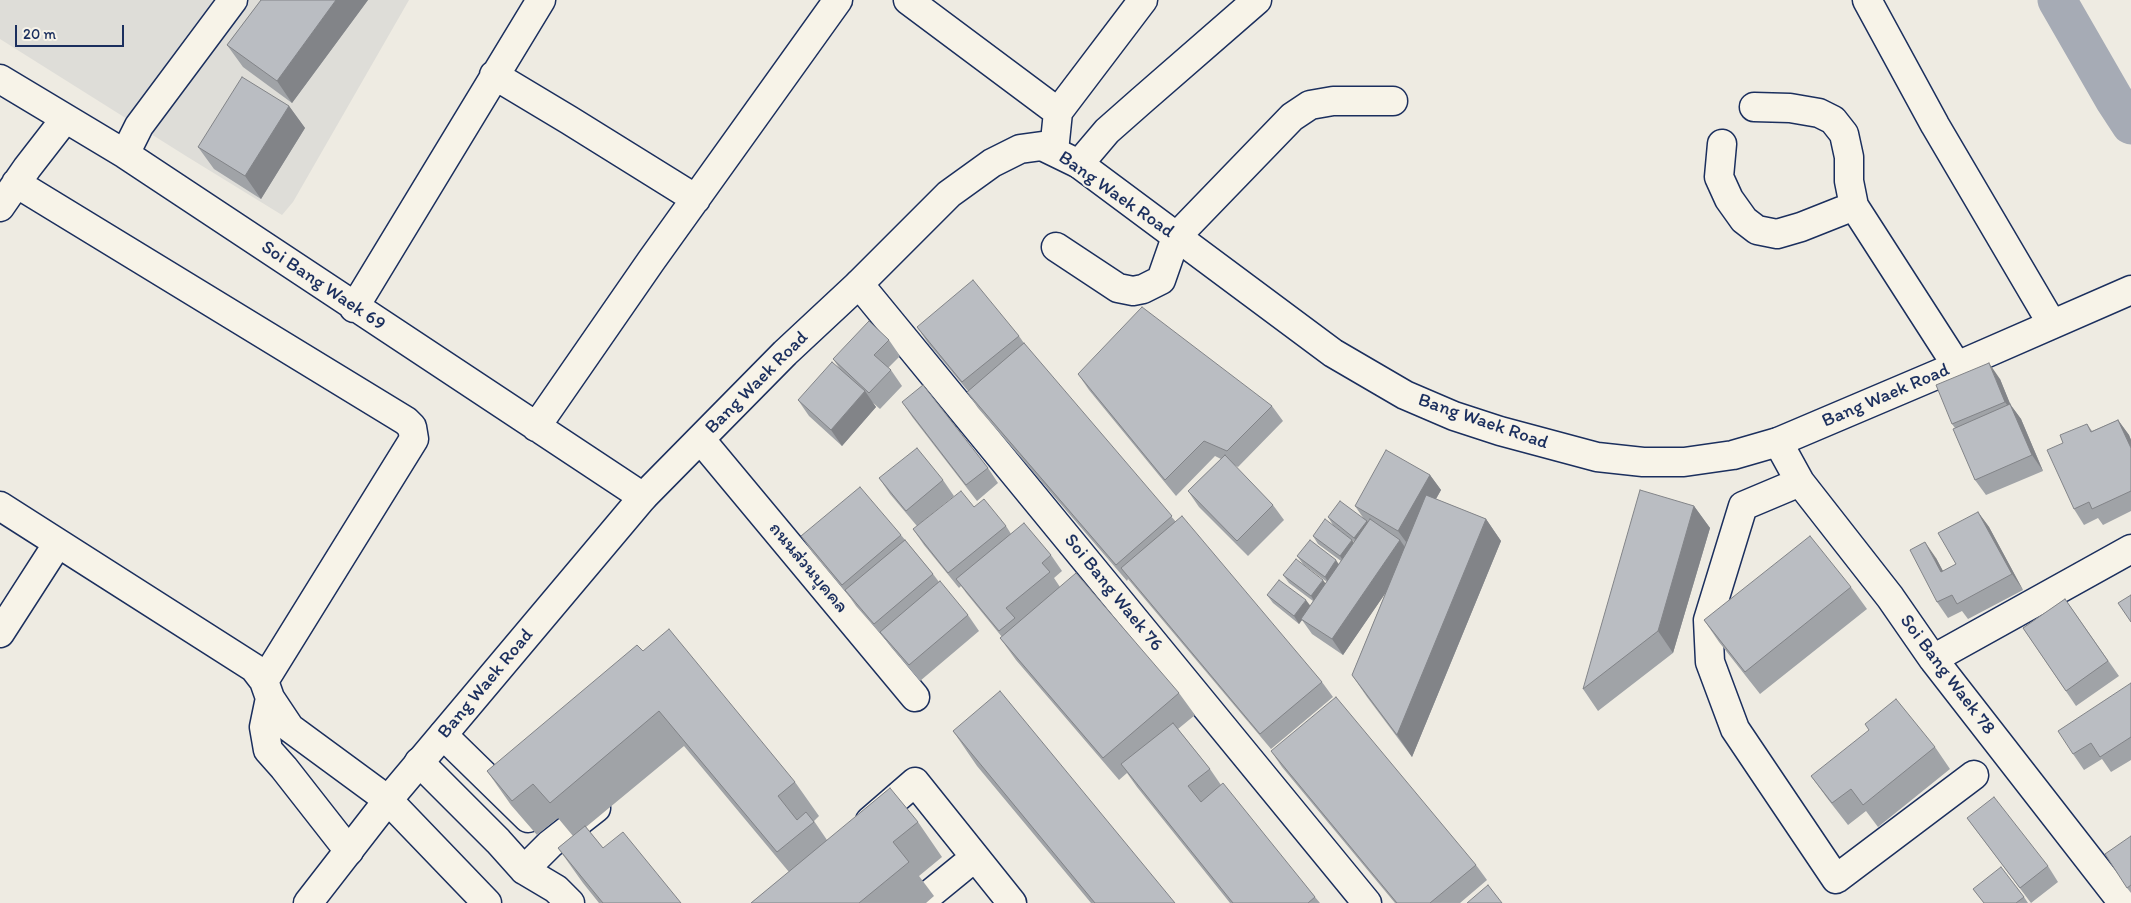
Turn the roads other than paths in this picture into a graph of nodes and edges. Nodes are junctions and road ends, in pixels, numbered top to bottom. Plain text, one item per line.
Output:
1 (233, 0) edge
2 (541, 0) edge
3 (838, 0) edge
4 (908, 0) edge
5 (1143, 0) edge
6 (1256, 0) edge
7 (1867, 0) edge
8 (494, 76) junction
9 (0, 79) edge
10 (1393, 101) dead end
11 (1754, 107) dead end
12 (1058, 112) junction
13 (65, 119) junction
14 (1722, 144) dead end
15 (1054, 150) junction
16 (125, 154) junction
17 (1079, 164) junction
18 (16, 183) junction
19 (696, 199) junction
20 (1854, 206) junction
21 (0, 207) edge
22 (1176, 237) junction
23 (1056, 247) dead end
24 (859, 284) junction
25 (2131, 290) edge
26 (354, 308) junction
27 (2052, 324) junction
28 (1957, 366) junction
29 (536, 427) junction
30 (701, 440) junction
31 (1778, 442) junction
32 (1800, 482) junction
33 (643, 497) junction
34 (0, 506) edge
35 (58, 543) junction
36 (2131, 549) edge
37 (0, 633) edge
38 (1933, 659) junction
39 (267, 689) junction
40 (915, 697) dead end
41 (443, 735) junction
42 (419, 762) junction
43 (1974, 775) dead end
44 (613, 795) dead end
45 (388, 800) junction
46 (850, 839) edge
47 (550, 844) junction
48 (2116, 850) edge
49 (348, 851) junction
50 (974, 858) junction
51 (2093, 865) junction
52 (524, 870) junction
53 (308, 903) edge
54 (487, 903) edge
55 (570, 903) edge
56 (918, 903) edge
57 (1012, 903) edge
58 (1367, 903) edge
59 (2123, 903) edge

1 - 16 street
2 - 8 street
3 - 19 street
4 - 12 street
5 - 12 street
6 - 17 street
7 - 27 street
8 - 19 street
8 - 26 street
9 - 13 street, Soi Bang Waek 69
10 - 22 street
11 - 20 street
12 - 15 street
13 - 16 street, Soi Bang Waek 69
13 - 18 street
14 - 20 street
15 - 17 street, Bang Waek Road
15 - 24 street, Bang Waek Road
16 - 26 street, Soi Bang Waek 69
17 - 22 street, Bang Waek Road
18 - 21 street
18 - 39 street
19 - 29 street
20 - 28 street
22 - 23 street
22 - 31 street, Bang Waek Road
24 - 30 street, Bang Waek Road
24 - 58 street, Soi Bang Waek 76
25 - 27 street, Bang Waek Road
26 - 29 street, Soi Bang Waek 69
27 - 28 street, Bang Waek Road
28 - 31 street, Bang Waek Road
29 - 33 street, Soi Bang Waek 69
30 - 33 street, Bang Waek Road
30 - 40 street, ถนนส่วนบุคคล
31 - 32 street, Soi Bang Waek 78
32 - 38 street, Soi Bang Waek 78
32 - 43 street
33 - 41 street, Bang Waek Road
34 - 35 street
35 - 37 street
35 - 39 street
36 - 38 street
38 - 51 street, Soi Bang Waek 78
39 - 45 street
39 - 49 street
41 - 42 street, Bang Waek Road
41 - 47 street
42 - 45 street, Bang Waek Road
42 - 52 street
44 - 47 street
45 - 49 street, Bang Waek Road
45 - 54 street
46 - 50 street
47 - 52 street
48 - 51 street
49 - 53 street, Bang Waek Road
50 - 56 street
50 - 57 street
51 - 59 street, Soi Bang Waek 78
52 - 55 street

